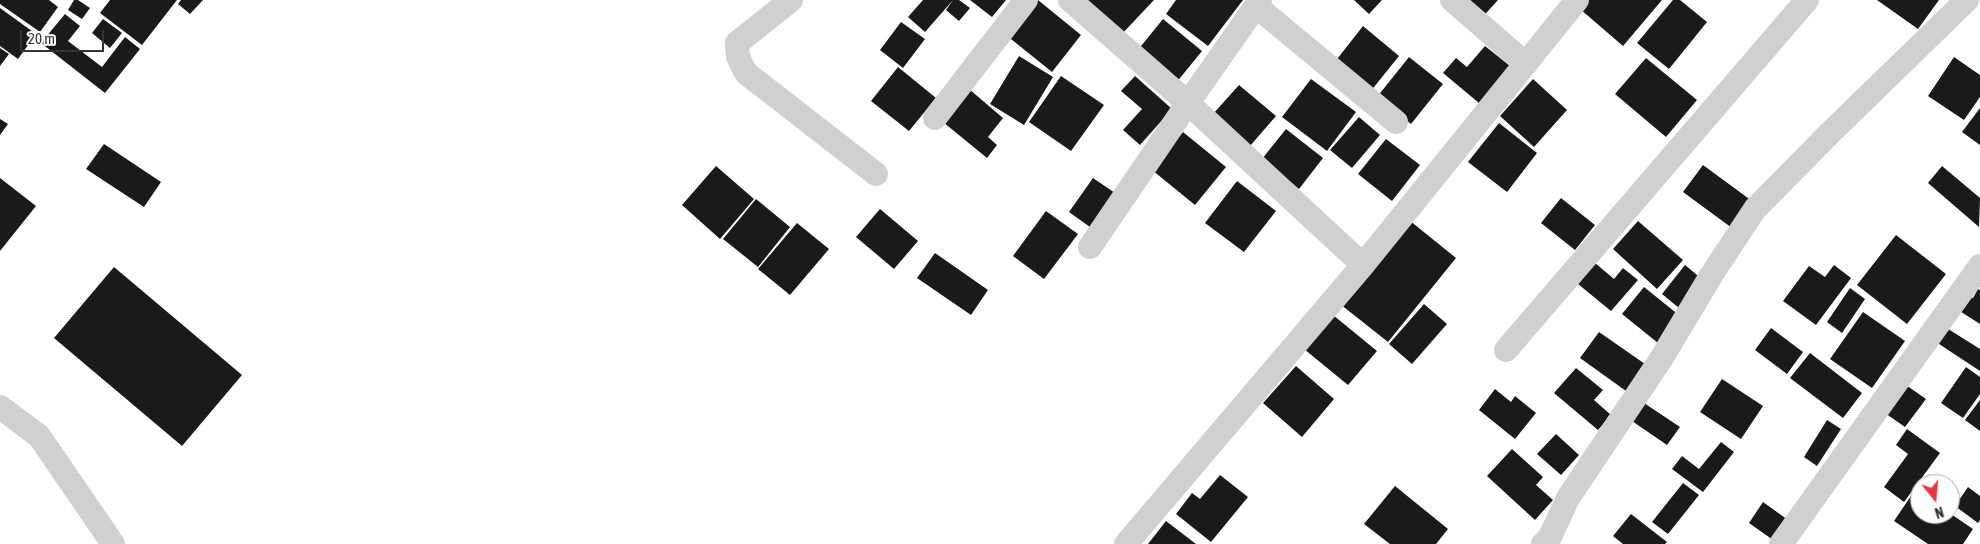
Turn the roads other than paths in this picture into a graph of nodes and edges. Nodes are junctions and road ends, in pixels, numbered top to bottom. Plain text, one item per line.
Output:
1 (791, 0) edge
2 (1026, 0) edge
3 (1070, 0) edge
4 (1452, 0) edge
5 (1577, 0) edge
6 (1807, 0) edge
7 (1967, 0) edge
8 (1258, 3) edge
9 (1526, 64) junction
10 (1188, 103) junction
11 (935, 118) dead end
12 (1396, 122) dead end
13 (876, 174) dead end
14 (1090, 247) dead end
15 (1363, 265) junction
16 (1980, 266) edge
17 (1506, 350) dead end
18 (0, 407) edge
19 (113, 544) edge
20 (1126, 544) edge
21 (1543, 544) edge
22 (1781, 544) edge

1 - 13 street
2 - 11 street
3 - 10 street
4 - 9 street
5 - 9 street
6 - 17 street
7 - 21 street
8 - 10 street
8 - 12 street
9 - 15 street
10 - 14 street
10 - 15 street
15 - 20 street
16 - 22 street
18 - 19 street

